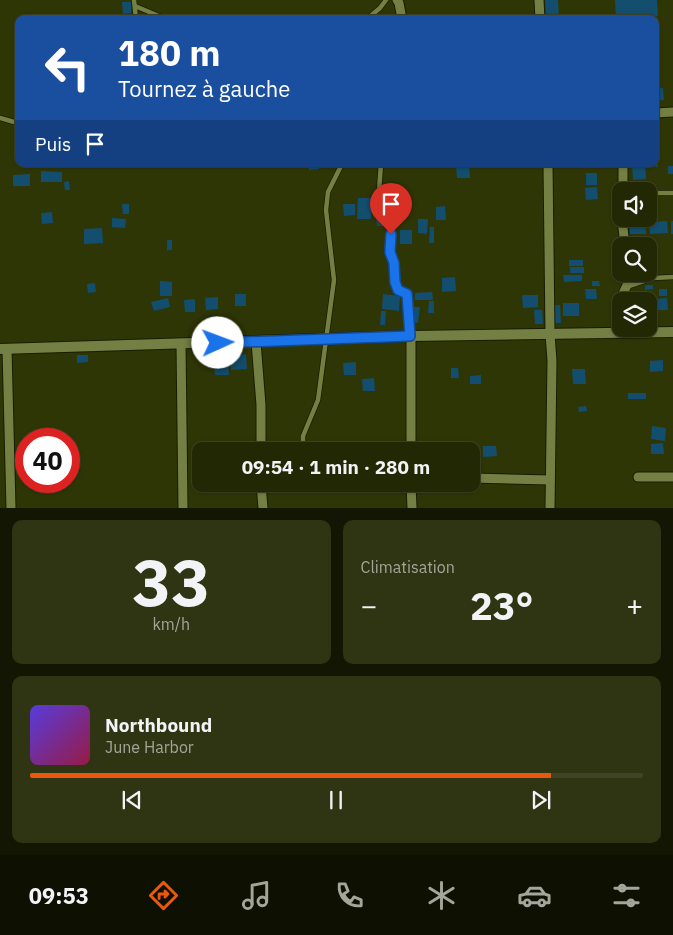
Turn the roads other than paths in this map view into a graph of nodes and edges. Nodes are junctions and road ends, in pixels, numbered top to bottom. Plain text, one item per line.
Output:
1 (386, 0) edge
2 (397, 0) edge
3 (539, 0) edge
4 (134, 3) edge
5 (158, 15) edge
6 (372, 15) edge
7 (401, 15) edge
8 (540, 15) edge
9 (673, 112) edge
10 (659, 113) edge
11 (0, 118) edge
12 (15, 121) edge
13 (340, 167) edge
14 (381, 167) edge
15 (548, 167) edge
16 (623, 167) edge
17 (623, 182) edge
18 (673, 193) edge
19 (657, 194) edge
20 (673, 277) edge
21 (628, 282) edge
22 (626, 288) junction
23 (624, 292) edge
24 (612, 331) edge
25 (657, 331) edge
26 (673, 332) edge
27 (550, 334) junction
28 (410, 336) junction
29 (326, 340) junction
30 (256, 342) junction
31 (181, 344) junction
32 (4, 349) edge
33 (261, 442) edge
34 (303, 442) edge
35 (411, 442) edge
36 (638, 477) dead end
37 (673, 477) edge
38 (480, 478) edge
39 (550, 480) junction
40 (262, 492) edge
41 (411, 492) edge
42 (11, 508) edge
43 (182, 508) edge
44 (263, 508) edge
45 (412, 508) edge
46 (550, 508) edge

1 - 6 lane
2 - 7 street
3 - 8 street
4 - 5 lane
9 - 10 street
11 - 12 lane
13 - 29 lane
14 - 28 lane
15 - 27 street
16 - 17 street
18 - 19 lane
20 - 22 lane
21 - 22 street
22 - 23 street
24 - 27 street
25 - 26 street
27 - 28 street
27 - 39 street
28 - 29 street
28 - 35 street
29 - 30 street
29 - 34 lane
30 - 31 street
30 - 33 street
31 - 32 street
31 - 43 street
32 - 42 street
36 - 37 street
38 - 39 street
39 - 46 street
40 - 44 street
41 - 45 street

